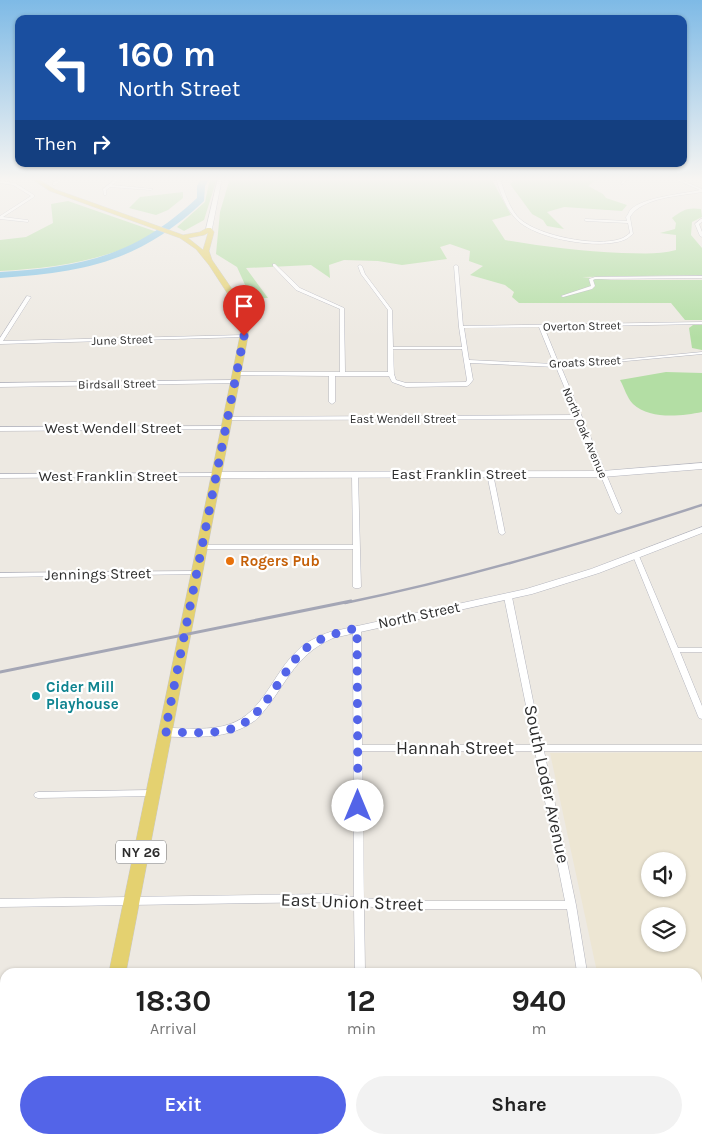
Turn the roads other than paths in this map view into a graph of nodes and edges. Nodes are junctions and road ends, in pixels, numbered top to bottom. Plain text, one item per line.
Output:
1 (168, 231) edge
2 (204, 231) edge
3 (210, 231) edge
4 (542, 231) edge
5 (632, 231) edge
6 (181, 237) junction
7 (209, 260) junction
8 (274, 265) dead end
9 (360, 266) dead end
10 (456, 266) dead end
11 (702, 277) edge
12 (563, 296) dead end
13 (29, 297) dead end
14 (702, 323) edge
15 (542, 326) junction
16 (461, 327) junction
17 (244, 336) junction
18 (0, 342) edge
19 (390, 348) junction
20 (465, 348) junction
21 (702, 353) edge
22 (467, 361) junction
23 (558, 366) junction
24 (332, 374) junction
25 (343, 374) junction
26 (391, 374) junction
27 (235, 378) junction
28 (0, 385) edge
29 (332, 402) dead end
30 (579, 417) junction
31 (226, 423) junction
32 (0, 429) edge
33 (702, 466) edge
34 (490, 474) junction
35 (602, 474) junction
36 (216, 475) junction
37 (355, 475) junction
38 (0, 476) edge
39 (620, 512) dead end
40 (702, 530) edge
41 (502, 533) dead end
42 (202, 547) junction
43 (356, 547) junction
44 (636, 556) junction
45 (196, 573) junction
46 (0, 575) edge
47 (357, 587) dead end
48 (508, 597) junction
49 (357, 628) junction
50 (676, 650) junction
51 (702, 650) edge
52 (702, 716) edge
53 (165, 732) junction
54 (358, 748) junction
55 (539, 748) junction
56 (702, 748) edge
57 (152, 793) junction
58 (38, 795) dead end
59 (132, 900) junction
60 (0, 903) edge
61 (358, 903) junction
62 (571, 905) junction
63 (119, 968) edge
64 (360, 968) edge
65 (581, 968) edge

1 - 6 main road, NY 26
2 - 6 main road
3 - 7 main road
4 - 5 street
6 - 7 main road, NY 26
7 - 17 main road, NY 26
8 - 25 street
9 - 19 street
10 - 16 street
11 - 12 street
13 - 18 street
14 - 15 street, Overton Street
15 - 16 street, Overton Street
15 - 23 street, North Oak Avenue
16 - 20 street
17 - 18 street, June Street
17 - 27 main road, NY 26
19 - 20 street
19 - 26 street
20 - 22 street
21 - 23 street, Groats Street
22 - 23 street, Groats Street
22 - 26 street
23 - 30 street, North Oak Avenue
24 - 25 street, Birdsall Street
24 - 27 street, Birdsall Street
24 - 29 street
25 - 26 street, Birdsall Street
27 - 28 street, Birdsall Street
27 - 31 main road, NY 26
30 - 31 street, East Wendell Street
30 - 35 street, North Oak Avenue
31 - 32 street, West Wendell Street
31 - 36 main road, NY 26
33 - 35 street, East Franklin Street
34 - 35 street, East Franklin Street
34 - 37 street, East Franklin Street
34 - 41 street
35 - 39 street, North Oak Avenue
36 - 37 street, East Franklin Street
36 - 38 street, West Franklin Street
36 - 42 main road, NY 26
37 - 43 street
40 - 44 street, North Street
42 - 43 street
42 - 45 main road, NY 26
43 - 47 street
44 - 48 street, North Street
44 - 50 street
45 - 46 street, Jennings Street
45 - 53 main road, NY 26
48 - 49 street, North Street
48 - 55 street, South Loder Avenue
49 - 53 street, North Street
49 - 54 street
50 - 51 street
50 - 52 street
53 - 57 main road, NY 26
54 - 55 street, Hannah Street
54 - 61 street
55 - 56 street, Hannah Street
55 - 62 street, South Loder Avenue
57 - 58 street
57 - 59 main road, NY 26
59 - 60 street, East Union Street
59 - 61 street, East Union Street
59 - 63 main road, NY 26
61 - 62 street, East Union Street
61 - 64 street
62 - 65 street, South Loder Avenue

